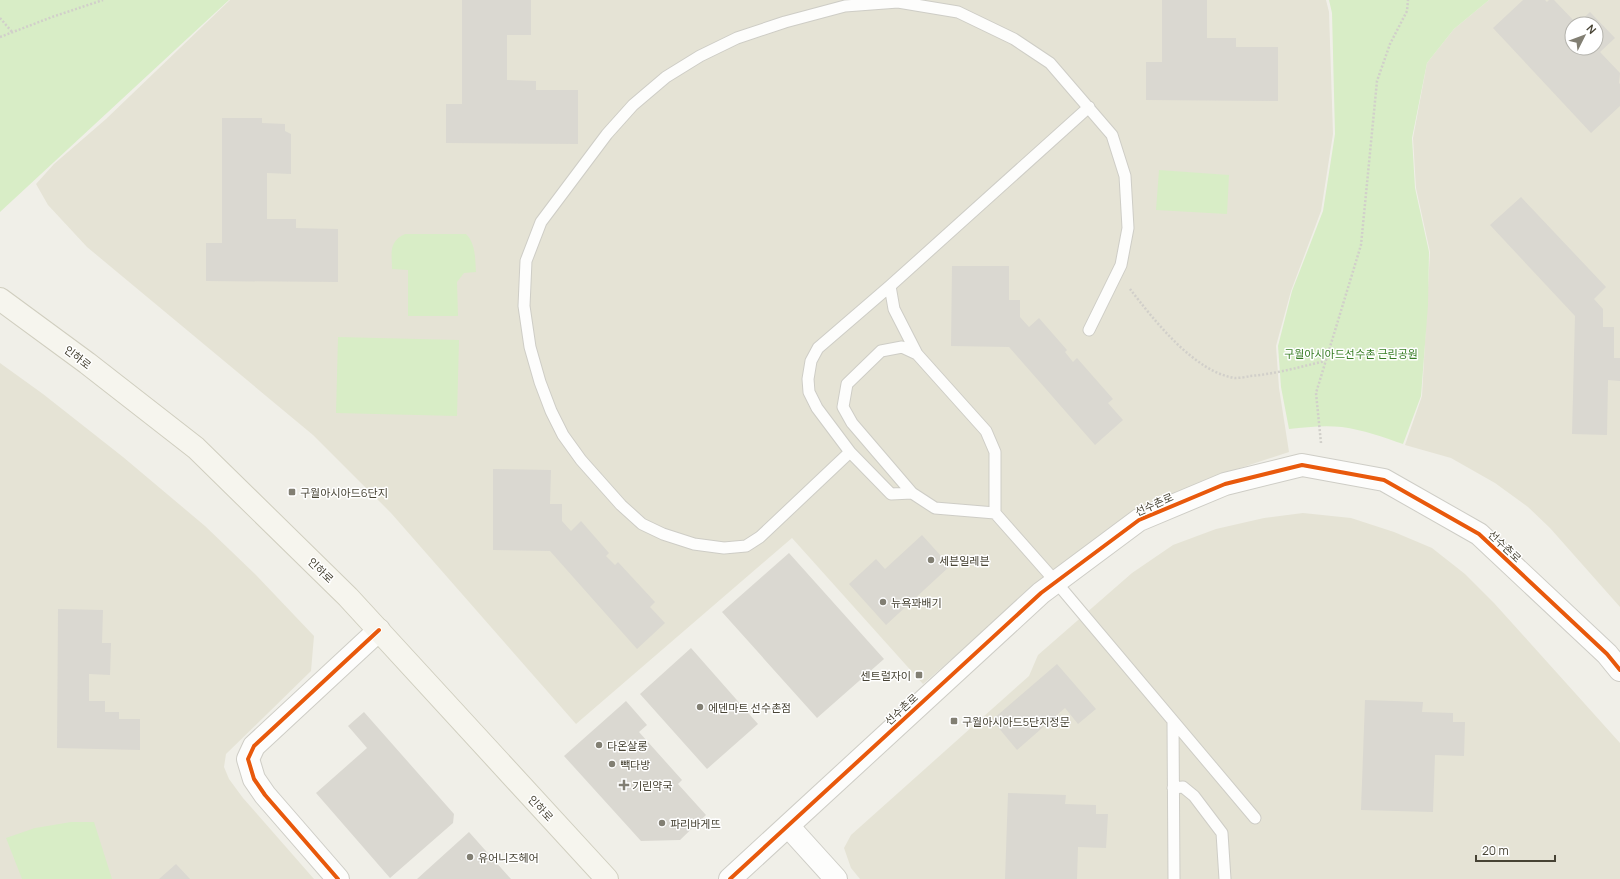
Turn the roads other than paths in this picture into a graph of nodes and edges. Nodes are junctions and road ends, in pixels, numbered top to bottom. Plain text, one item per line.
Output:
1 (1089, 107) junction
2 (890, 286) junction
3 (0, 299) edge
4 (1089, 330) dead end
5 (917, 354) junction
6 (850, 452) junction
7 (912, 493) junction
8 (995, 513) junction
9 (1056, 582) junction
10 (378, 630) junction
11 (1620, 670) edge
12 (1173, 721) junction
13 (1173, 788) junction
14 (1255, 818) dead end
15 (788, 826) junction
16 (338, 879) edge
17 (607, 879) edge
18 (730, 879) edge
19 (836, 879) edge
20 (1174, 879) edge
21 (1225, 879) edge

1 - 2 lane
1 - 4 lane
1 - 6 lane
2 - 5 lane
2 - 6 lane
3 - 10 main road, 인하로
5 - 7 lane
5 - 8 lane
6 - 7 lane
7 - 8 lane
8 - 9 lane
9 - 11 street, 선수촌로
9 - 12 lane
9 - 15 street, 선수촌로
10 - 16 street
10 - 17 main road, 인하로
12 - 13 lane
12 - 14 lane
13 - 20 lane
13 - 21 lane
15 - 18 street, 선수촌로
15 - 19 street

